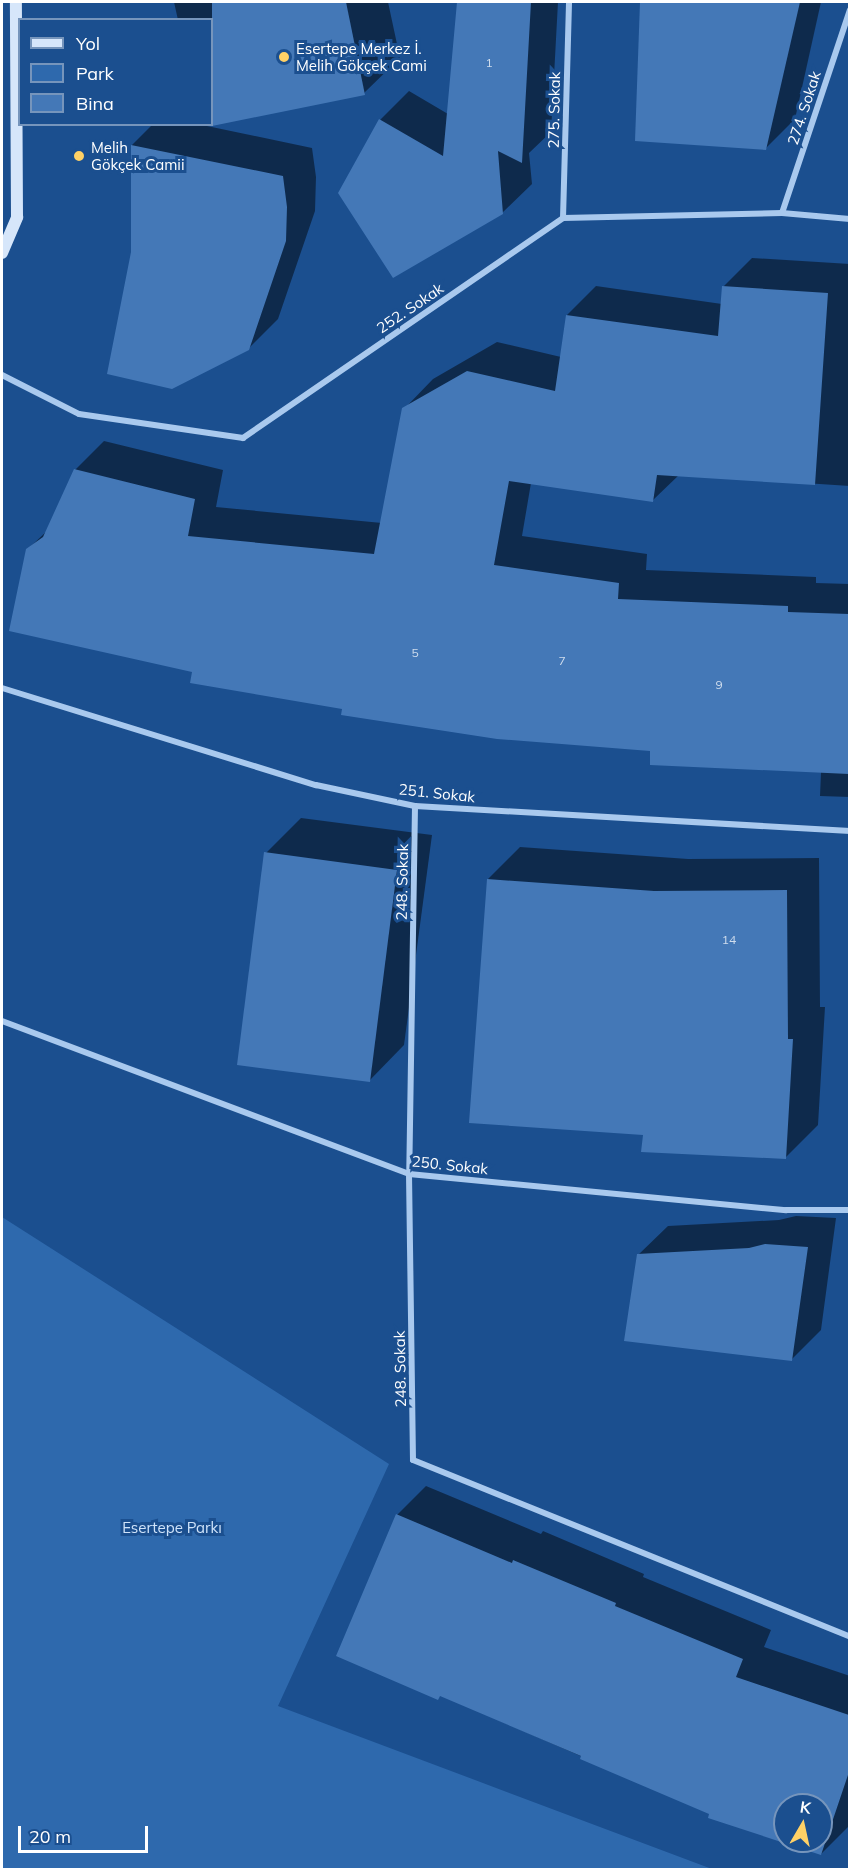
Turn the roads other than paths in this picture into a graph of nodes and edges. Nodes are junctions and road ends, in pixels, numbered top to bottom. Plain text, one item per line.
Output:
1 (16, 2) edge
2 (568, 2) edge
3 (849, 10) edge
4 (782, 213) junction
5 (563, 218) junction
6 (849, 219) edge
7 (2, 253) edge
8 (2, 375) edge
9 (2, 688) edge
10 (415, 806) junction
11 (849, 831) edge
12 (2, 1021) edge
13 (409, 1174) junction
14 (849, 1210) edge
15 (849, 1637) edge

1 - 7 main road
2 - 5 street, 275. Sokak
3 - 4 street, 274. Sokak
4 - 5 street
4 - 6 street
5 - 8 street, 252. Sokak
9 - 10 street, 251. Sokak
10 - 11 street, 251. Sokak
10 - 13 street, 248. Sokak
12 - 13 street, 250. Sokak
13 - 14 street, 250. Sokak
13 - 15 street, 248. Sokak

